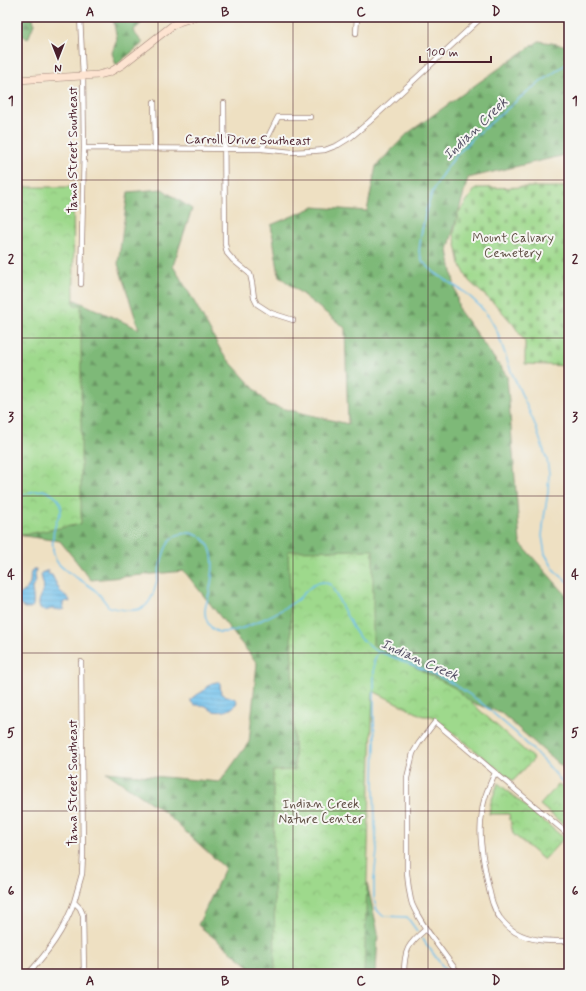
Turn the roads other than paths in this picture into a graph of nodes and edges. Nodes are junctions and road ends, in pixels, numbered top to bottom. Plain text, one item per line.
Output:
1 (80, 17) edge
2 (195, 17) edge
3 (357, 17) edge
4 (482, 17) edge
5 (356, 33) dead end
6 (83, 76) junction
7 (17, 80) edge
8 (154, 102) dead end
9 (224, 103) dead end
10 (310, 118) dead end
11 (84, 148) junction
12 (155, 149) junction
13 (225, 149) junction
14 (262, 149) junction
15 (81, 284) dead end
16 (293, 320) dead end
17 (82, 662) dead end
18 (495, 773) junction
19 (569, 835) edge
20 (74, 902) junction
21 (426, 929) junction
22 (569, 941) edge
23 (28, 974) edge
24 (84, 974) edge
25 (404, 974) edge
26 (459, 974) edge

1 - 6 street, Tama Street Southeast
2 - 6 main road
3 - 5 street
4 - 14 street, Carroll Drive Southeast
6 - 7 main road
6 - 11 street, Tama Street Southeast
8 - 12 street
9 - 13 street
10 - 14 street
11 - 12 street, Carroll Drive Southeast
11 - 15 street, Tama Street Southeast
12 - 13 street, Carroll Drive Southeast
13 - 14 street, Carroll Drive Southeast
13 - 16 street
17 - 20 street, Tama Street Southeast
18 - 19 street
18 - 21 street
18 - 22 street
20 - 23 street, Tama Street Southeast
20 - 24 street
21 - 25 street
21 - 26 street

